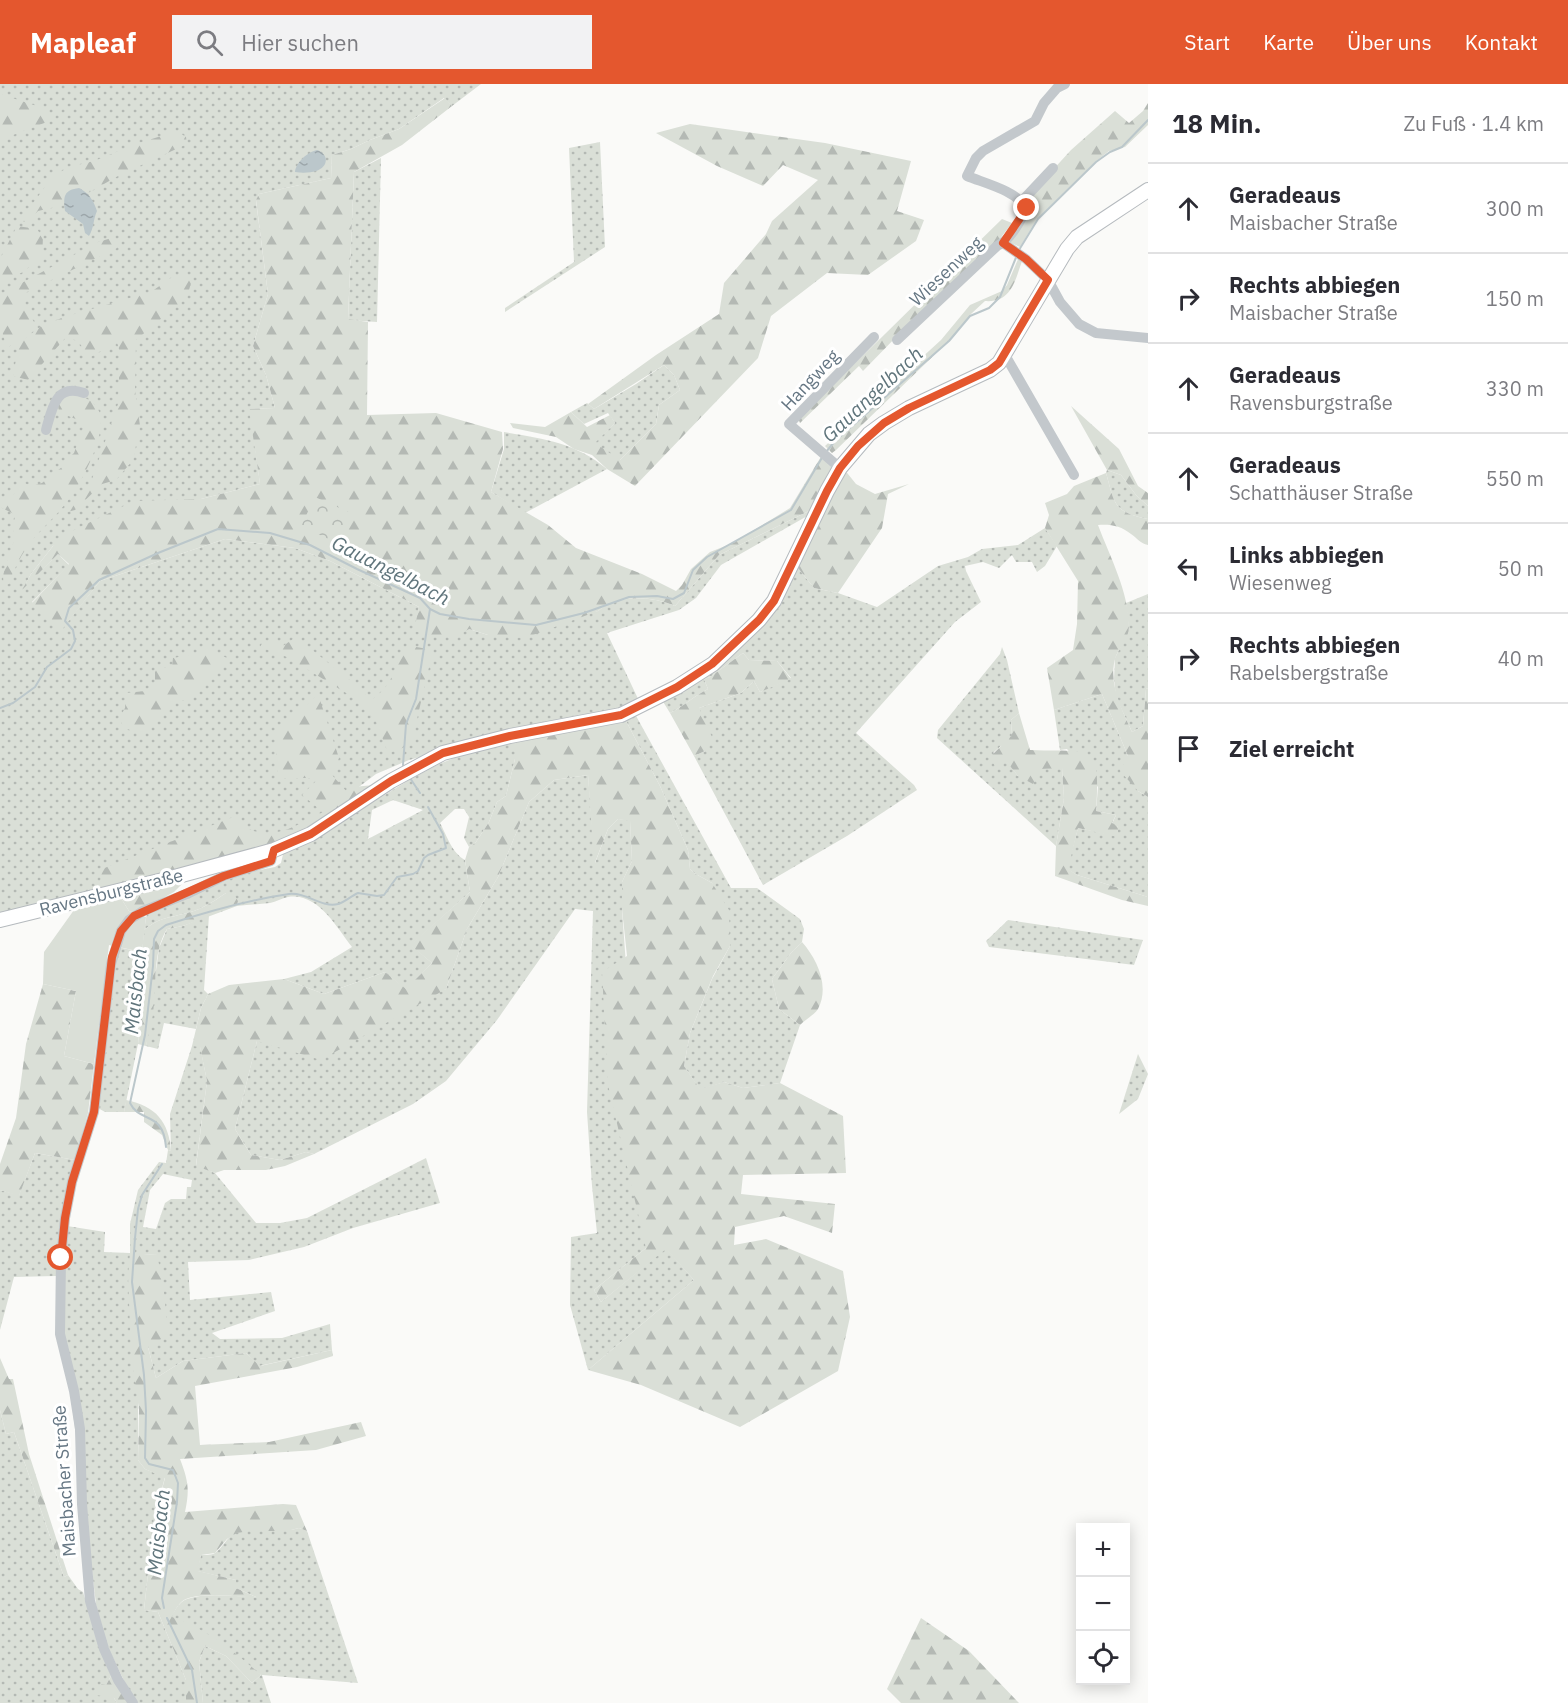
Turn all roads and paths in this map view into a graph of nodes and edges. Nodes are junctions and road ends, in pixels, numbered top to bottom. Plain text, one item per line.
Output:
1 (1065, 84) edge
2 (1053, 168) dead end
3 (1148, 190) edge
4 (1022, 201) junction
5 (1003, 243) junction
6 (1048, 280) junction
7 (874, 337) dead end
8 (1148, 338) edge
9 (897, 340) dead end
10 (1005, 355) junction
11 (84, 393) dead end
12 (46, 430) dead end
13 (840, 468) junction
14 (1074, 475) dead end
15 (274, 850) junction
16 (0, 920) edge
17 (133, 1703) edge

1 - 4 street
2 - 4 street
3 - 6 main road
4 - 5 street
5 - 6 street, Wiesenweg
5 - 9 street, Wiesenweg
6 - 8 street, Wiesenweg
6 - 10 main road
7 - 13 street, Hangweg
10 - 13 main road, Ravensburgstraße
10 - 14 street
11 - 12 street
13 - 15 main road, Ravensburgstraße
15 - 16 main road, Ravensburgstraße
15 - 17 street, Maisbacher Straße

